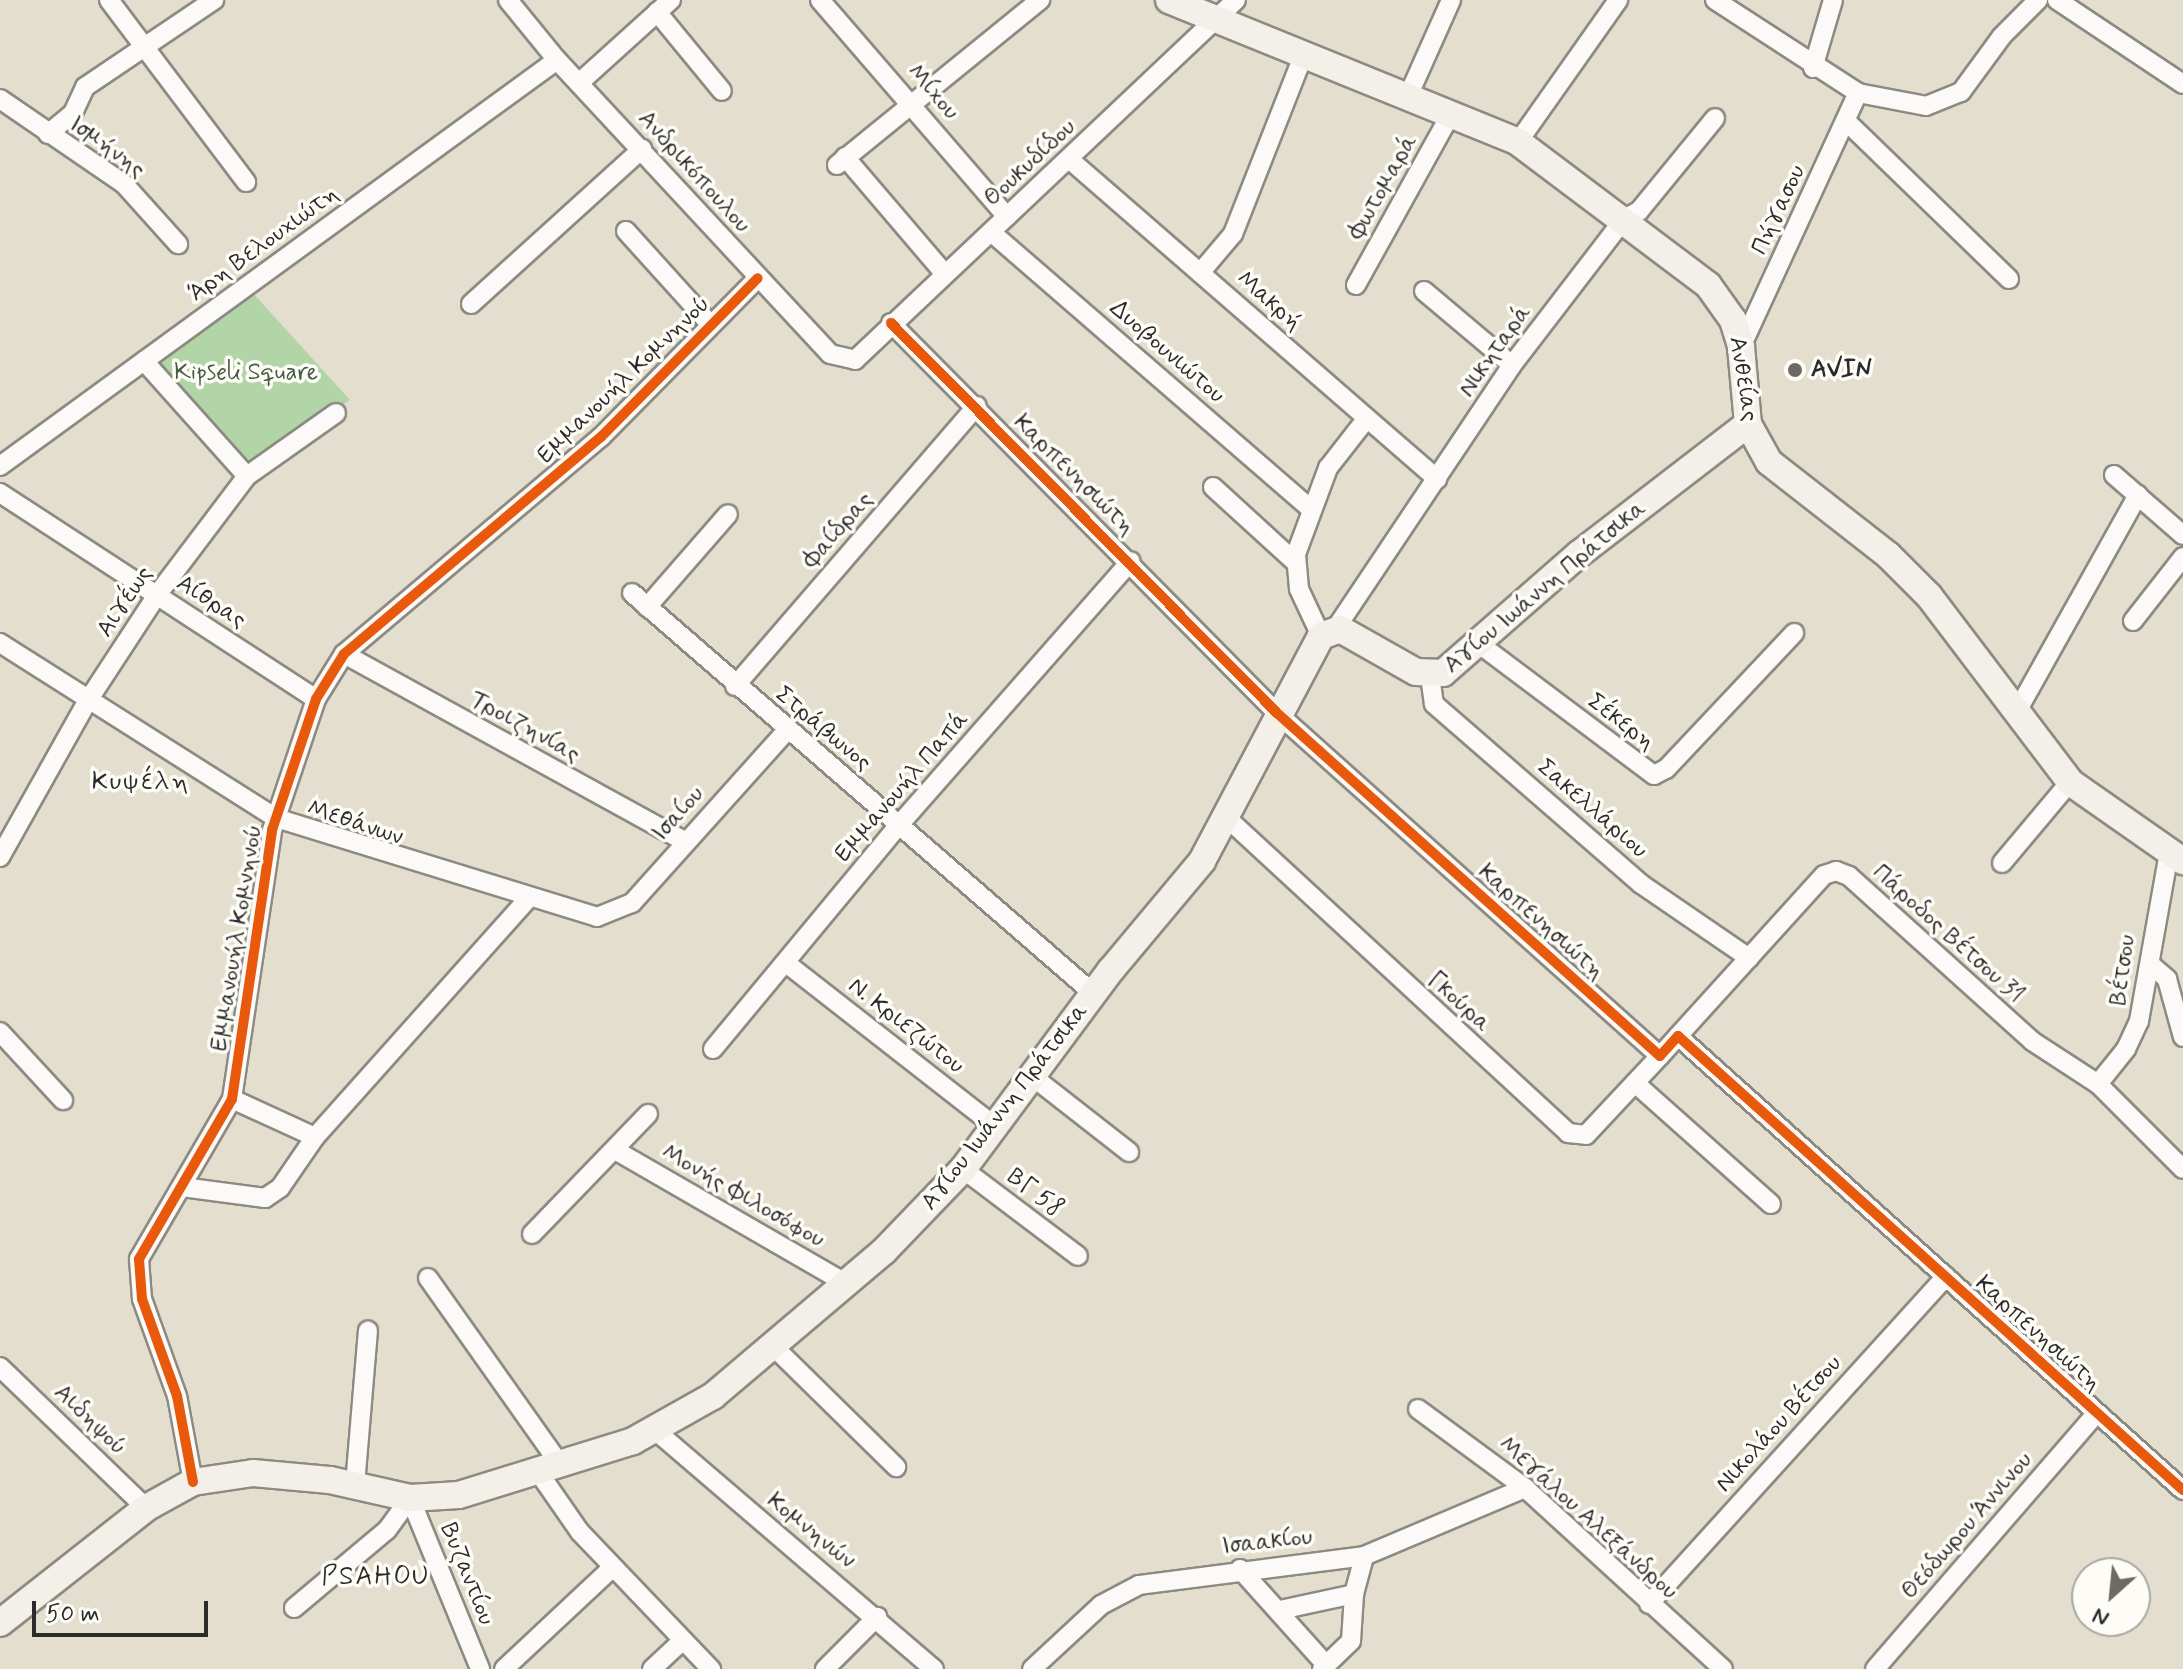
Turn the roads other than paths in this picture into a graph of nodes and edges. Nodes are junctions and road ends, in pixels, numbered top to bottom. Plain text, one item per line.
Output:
1 (109, 0) edge
2 (214, 0) edge
3 (508, 0) edge
4 (820, 0) edge
5 (1040, 0) edge
6 (1169, 0) edge
7 (1236, 0) edge
8 (1451, 0) edge
9 (1618, 0) edge
10 (1715, 0) edge
11 (1833, 0) edge
12 (2038, 0) edge
13 (2057, 0) edge
14 (664, 6) edge
15 (1217, 23) junction
16 (144, 47) junction
17 (1304, 54) junction
18 (557, 60) junction
19 (1813, 68) junction
20 (579, 83) junction
21 (2183, 84) edge
22 (722, 91) dead end
23 (1858, 93) junction
24 (1409, 94) junction
25 (0, 99) edge
26 (912, 104) junction
27 (1452, 112) junction
28 (17, 113) junction
29 (1715, 118) dead end
30 (1846, 121) junction
31 (0, 124) edge
32 (48, 134) junction
33 (1518, 142) junction
34 (642, 149) junction
35 (1069, 159) junction
36 (246, 182) dead end
37 (1007, 217) junction
38 (1624, 219) junction
39 (626, 231) dead end
40 (991, 232) junction
41 (178, 244) dead end
42 (1200, 273) junction
43 (945, 274) junction
44 (758, 278) junction
45 (2009, 279) dead end
46 (1356, 285) dead end
47 (1424, 291) dead end
48 (471, 304) dead end
49 (891, 323) junction
50 (710, 324) junction
51 (1741, 347) junction
52 (855, 360) joint
53 (144, 361) junction
54 (1512, 365) junction
55 (977, 406) junction
56 (336, 413) dead end
57 (1367, 418) junction
58 (1748, 424) junction
59 (0, 466) edge
60 (2114, 475) dead end
61 (247, 476) junction
62 (1437, 479) junction
63 (1213, 487) dead end
64 (0, 493) edge
65 (2138, 495) junction
66 (1311, 509) junction
67 (728, 514) dead end
68 (2183, 535) edge
69 (2183, 557) edge
70 (1131, 561) junction
71 (1295, 562) junction
72 (632, 593) dead end
73 (157, 595) junction
74 (647, 607) junction
75 (2133, 621) dead end
76 (1328, 632) junction
77 (1794, 633) dead end
78 (0, 643) edge
79 (1478, 643) junction
80 (344, 654) junction
81 (1430, 676) junction
82 (735, 686) junction
83 (316, 699) junction
84 (87, 702) junction
85 (1277, 713) junction
86 (2016, 713) junction
87 (787, 730) junction
88 (2070, 782) junction
89 (276, 818) junction
90 (1227, 818) junction
91 (899, 825) junction
92 (684, 841) junction
93 (2176, 856) edge
94 (0, 857) edge
95 (2002, 863) dead end
96 (527, 900) junction
97 (597, 917) joint
98 (1749, 958) junction
99 (786, 963) junction
100 (2150, 964) junction
101 (1094, 994) junction
102 (0, 1032) edge
103 (1678, 1036) junction
104 (2183, 1037) edge
105 (713, 1049) dead end
106 (1660, 1056) junction
107 (1033, 1077) junction
108 (1635, 1083) junction
109 (2098, 1084) junction
110 (232, 1099) junction
111 (63, 1100) dead end
112 (648, 1114) dead end
113 (996, 1127) junction
114 (315, 1137) junction
115 (615, 1150) junction
116 (1129, 1152) dead end
117 (963, 1169) junction
118 (2183, 1169) edge
119 (182, 1187) junction
120 (1771, 1204) dead end
121 (532, 1234) dead end
122 (1078, 1256) dead end
123 (1946, 1277) junction
124 (428, 1278) dead end
125 (847, 1284) junction
126 (368, 1331) dead end
127 (775, 1348) junction
128 (0, 1367) edge
129 (1418, 1409) dead end
130 (2096, 1414) junction
131 (656, 1431) junction
132 (896, 1467) dead end
133 (550, 1470) junction
134 (193, 1482) junction
135 (355, 1485) junction
136 (1525, 1488) junction
137 (2183, 1490) edge
138 (410, 1498) junction
139 (146, 1508) junction
140 (1364, 1556) junction
141 (612, 1568) junction
142 (1240, 1569) junction
143 (1354, 1594) junction
144 (1649, 1604) junction
145 (294, 1608) dead end
146 (1280, 1610) junction
147 (877, 1617) junction
148 (0, 1623) edge
149 (682, 1641) junction
150 (1324, 1667) edge
151 (480, 1669) edge
152 (504, 1669) edge
153 (652, 1669) edge
154 (711, 1669) edge
155 (825, 1669) edge
156 (934, 1669) edge
157 (1032, 1669) edge
158 (1723, 1669) edge
159 (1875, 1669) edge

1 - 16 street
2 - 16 street
3 - 18 street, Ανδρικόπουλου
4 - 26 street, Μίχου
5 - 26 street
6 - 15 main road, Ανθείας
7 - 15 street, Θουκυδίδου
8 - 24 street
9 - 33 street
10 - 19 street
11 - 19 street
12 - 23 street
13 - 21 street
14 - 20 street
14 - 22 street
15 - 17 main road, Ανθείας
15 - 35 street, Θουκυδίδου
16 - 32 street
16 - 36 street
17 - 24 main road, Ανθείας
17 - 42 street
18 - 20 street, Ανδρικόπουλου
18 - 53 street, Άρη Βελουχιώτη
19 - 23 street
20 - 34 street, Ανδρικόπουλου
23 - 30 street, Πήγασου
24 - 27 main road, Ανθείας
25 - 28 street, Ισμήνης
26 - 37 street, Μίχου
26 - 43 street
27 - 33 main road, Ανθείας
27 - 46 street, Φωτομαρά
28 - 31 street
28 - 32 street, Ισμήνης
29 - 38 street, Νικηταρά
30 - 45 street
30 - 51 street, Πήγασου
32 - 41 street, Ισμήνης
33 - 38 main road, Ανθείας
34 - 44 street, Ανδρικόπουλου
34 - 48 street
35 - 37 street, Θουκυδίδου
35 - 42 street, Μακρή
37 - 40 street, Θουκυδίδου
38 - 51 main road, Ανθείας
38 - 54 street, Νικηταρά
39 - 50 street
40 - 43 street, Θουκυδίδου
40 - 66 street, Δυοβουνιώτου
42 - 57 street, Μακρή
43 - 49 street, Θουκυδίδου
44 - 50 street, Εμμανουήλ Κομνηνού
44 - 52 street, Ανδρικόπουλου
47 - 54 street
49 - 52 street, Θουκυδίδου
49 - 55 street, Καρπενησιώτη
50 - 80 street, Εμμανουήλ Κομνηνού
51 - 58 main road, Ανθείας
53 - 59 street, Άρη Βελουχιώτη
53 - 61 street
54 - 62 street, Νικηταρά
55 - 70 street, Καρπενησιώτη
55 - 82 street, Φαίδρας
56 - 61 street, Αιγέως
57 - 62 street, Μακρή
57 - 66 street
58 - 79 main road, Αγίου Ιωάννη Πράτσικα
58 - 86 main road, Ανθείας
60 - 65 street
61 - 73 street, Αιγέως
62 - 76 street, Νικηταρά
63 - 71 street
64 - 73 street, Αίθρας
65 - 68 street
65 - 86 street
66 - 71 street
67 - 74 street
69 - 75 street
70 - 85 street, Καρπενησιώτη
70 - 91 street, Εμμανουήλ Παπά
71 - 76 street
72 - 74 street, Στράβωνος
73 - 83 street, Αίθρας
73 - 84 street, Αιγέως
74 - 82 street, Στράβωνος
76 - 81 main road, Αγίου Ιωάννη Πράτσικα
76 - 85 main road, Αγίου Ιωάννη Πράτσικα
77 - 79 street, Σέκερη
78 - 84 street, Μεθάνων
79 - 81 main road, Αγίου Ιωάννη Πράτσικα
80 - 83 street, Εμμανουήλ Κομνηνού
80 - 92 street, Τροιζηνίας
81 - 98 street, Σακελλάριου
82 - 87 street, Στράβωνος
83 - 89 street, Εμμανουήλ Κομνηνού
84 - 89 street, Μεθάνων
84 - 94 street, Αιγέως
85 - 90 main road, Αγίου Ιωάννη Πράτσικα
85 - 106 street, Καρπενησιώτη
86 - 88 main road, Ανθείας
87 - 91 street, Στράβωνος
87 - 92 street, Ισαίου
88 - 93 main road, Ανθείας
88 - 95 street
89 - 96 street, Μεθάνων
89 - 110 street, Εμμανουήλ Κομνηνού
90 - 101 main road, Αγίου Ιωάννη Πράτσικα
90 - 108 street, Γκούρα
91 - 99 street, Εμμανουήλ Παπά
91 - 101 street, Στράβωνος
92 - 97 street, Ισαίου
93 - 100 street, Βέτσου
96 - 97 street, Μεθάνων
96 - 114 street
98 - 103 street, Πάροδος Βέτσου 31
98 - 109 street, Πάροδος Βέτσου 31
99 - 105 street, Εμμανουήλ Παπά
99 - 113 street, Ν. Κριεζώτου
100 - 104 street
100 - 109 street, Βέτσου
101 - 107 main road, Αγίου Ιωάννη Πράτσικα
102 - 111 street
103 - 106 street
103 - 123 street, Καρπενησιώτη
106 - 108 street, Γκούρα
107 - 113 main road, Αγίου Ιωάννη Πράτσικα
107 - 116 street
108 - 120 street
109 - 118 street
110 - 114 street
110 - 119 street, Εμμανουήλ Κομνηνού
112 - 115 street
113 - 117 main road, Αγίου Ιωάννη Πράτσικα
114 - 119 street
115 - 121 street
115 - 125 street, Μονής Φιλοσόφου
117 - 122 street, ΒΓ 58
117 - 125 main road, Αγίου Ιωάννη Πράτσικα
119 - 134 street, Εμμανουήλ Κομνηνού
123 - 130 street, Καρπενησιώτη
123 - 144 street, Νικολάου Βέτσου
124 - 133 street
125 - 127 main road, Αγίου Ιωάννη Πράτσικα
126 - 135 street
127 - 131 main road, Αγίου Ιωάννη Πράτσικα
127 - 132 street
128 - 139 street, Αιδηψού
129 - 136 street, Μεγάλου Αλεξάνδρου
130 - 137 street, Καρπενησιώτη
130 - 159 street, Θεόδωρου Άννινου
131 - 133 main road, Αγίου Ιωάννη Πράτσικα
131 - 147 street, Κομνηνών
133 - 138 main road, Αγίου Ιωάννη Πράτσικα
133 - 141 street
134 - 135 main road, Αγίου Ιωάννη Πράτσικα
134 - 139 main road, Αγίου Ιωάννη Πράτσικα
135 - 138 main road, Αγίου Ιωάννη Πράτσικα
136 - 140 street, Ισαακίου
136 - 144 street, Μεγάλου Αλεξάνδρου
138 - 145 street
138 - 151 street, Βυζαντίου
139 - 148 main road, Αγίου Ιωάννη Πράτσικα
140 - 142 street, Ισαακίου
140 - 143 street
141 - 149 street
141 - 152 street
142 - 146 street
142 - 157 street, Ισαακίου
143 - 146 street
143 - 150 street
144 - 158 street, Μεγάλου Αλεξάνδρου
146 - 150 street
147 - 155 street
147 - 156 street, Κομνηνών
149 - 153 street
149 - 154 street

